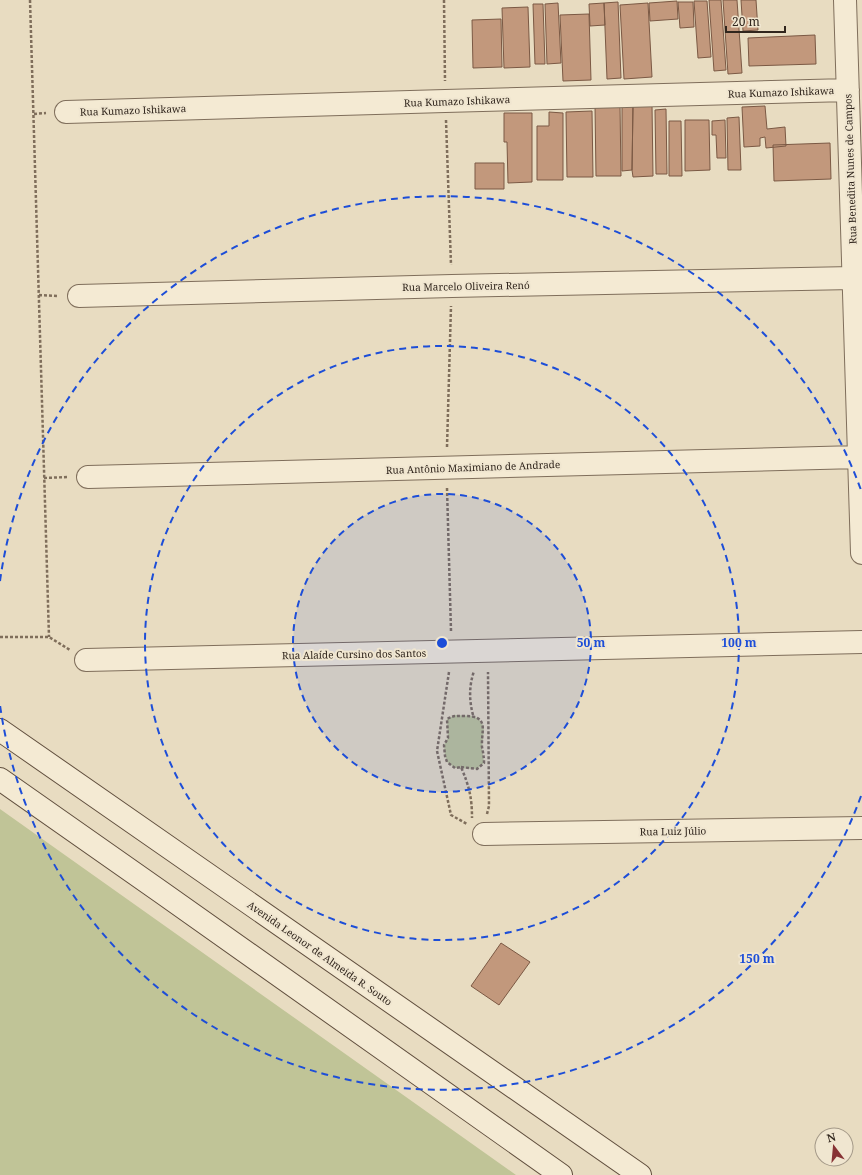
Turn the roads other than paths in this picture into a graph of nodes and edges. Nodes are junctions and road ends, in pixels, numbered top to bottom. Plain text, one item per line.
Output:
1 (845, 0) edge
2 (848, 90) junction
3 (66, 112) dead end
4 (853, 278) junction
5 (79, 296) dead end
6 (860, 469) edge
7 (88, 477) dead end
8 (862, 553) edge
9 (862, 642) edge
10 (86, 660) dead end
11 (0, 730) edge
12 (0, 779) edge
13 (478, 827) road end
14 (862, 828) edge
15 (561, 1175) edge
16 (640, 1175) edge

1 - 2 street, Rua Benedita Nunes de Campos
2 - 3 street, Rua Kumazo Ishikawa
2 - 4 street, Rua Benedita Nunes de Campos
4 - 5 street, Rua Marcelo Oliveira Renó
4 - 6 street, Rua Benedita Nunes de Campos
6 - 7 street, Rua Antônio Maximiano de Andrade
6 - 8 street, Rua Benedita Nunes de Campos
9 - 10 street, Rua Alaíde Cursino dos Santos
11 - 16 street, Avenida Leonor de Almeida R. Souto
12 - 15 street
13 - 14 street, Rua Luiz Júlio

